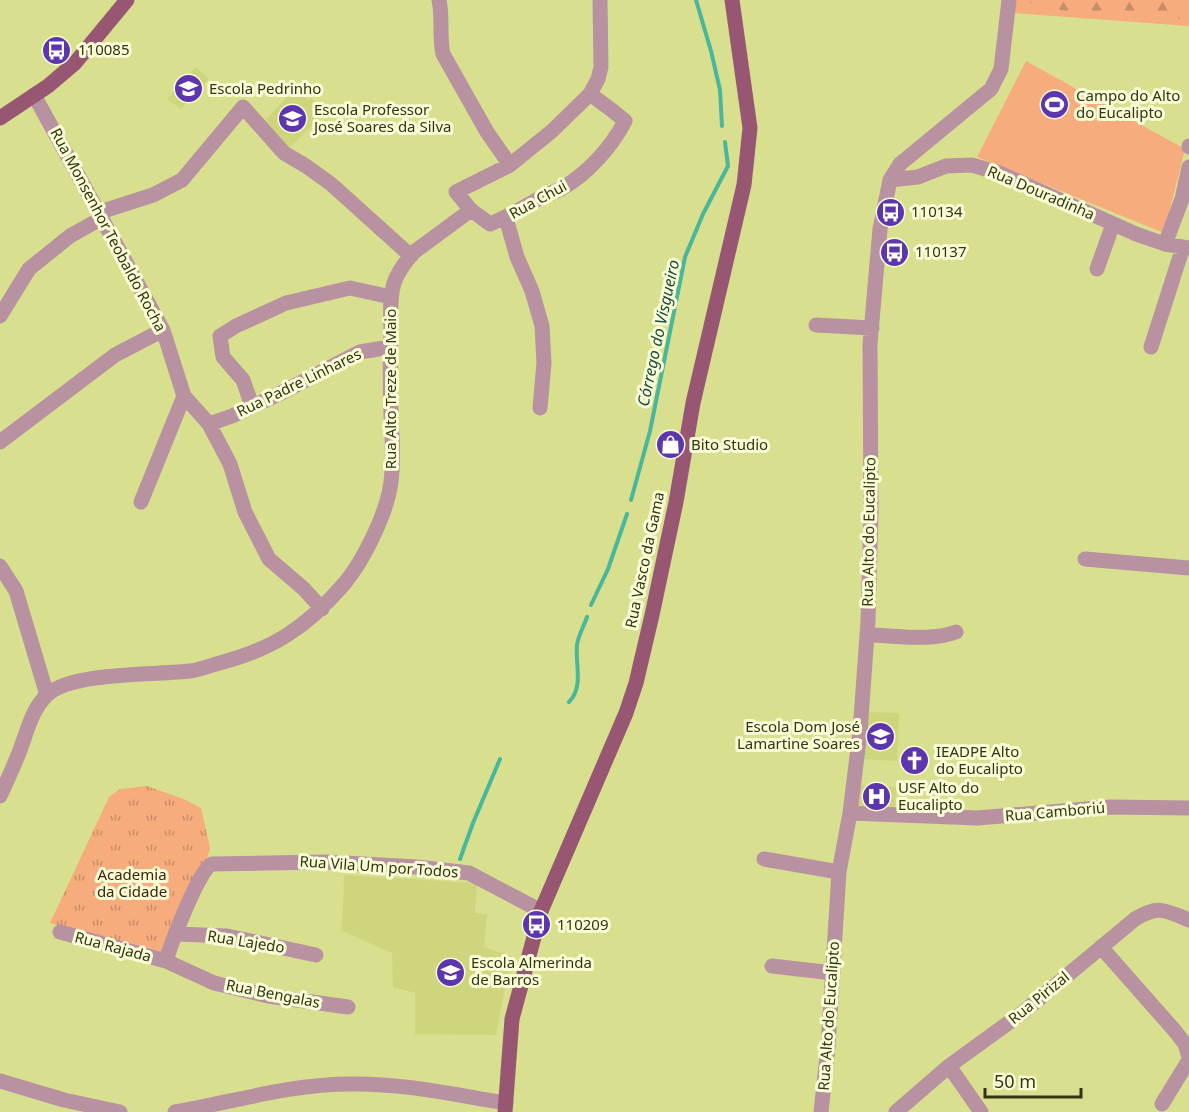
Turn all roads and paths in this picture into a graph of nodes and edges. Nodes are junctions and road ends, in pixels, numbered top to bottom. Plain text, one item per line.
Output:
1 (127, 0) edge
2 (439, 0) edge
3 (600, 0) edge
4 (732, 0) edge
5 (1009, 0) edge
6 (590, 94) junction
7 (34, 95) junction
8 (0, 118) edge
9 (510, 165) junction
10 (1189, 167) edge
11 (890, 180) junction
12 (1185, 199) edge
13 (466, 205) junction
14 (101, 215) junction
15 (506, 218) junction
16 (1113, 224) junction
17 (1165, 244) junction
18 (1186, 248) edge
19 (411, 256) junction
20 (1097, 269) dead end
21 (392, 297) junction
22 (0, 316) edge
23 (816, 325) dead end
24 (872, 328) junction
25 (163, 330) junction
26 (390, 347) junction
27 (1151, 348) dead end
28 (184, 396) junction
29 (252, 406) junction
30 (540, 408) dead end
31 (209, 424) junction
32 (0, 442) edge
33 (141, 502) dead end
34 (1085, 559) dead end
35 (0, 566) edge
36 (1189, 567) edge
37 (322, 609) junction
38 (956, 632) dead end
39 (867, 635) junction
40 (47, 694) junction
41 (0, 796) edge
42 (1189, 808) edge
43 (850, 813) junction
44 (764, 859) dead end
45 (839, 872) junction
46 (541, 911) junction
47 (1189, 920) edge
48 (60, 932) dead end
49 (176, 934) junction
50 (1101, 947) junction
51 (316, 955) dead end
52 (166, 961) junction
53 (772, 966) dead end
54 (833, 973) junction
55 (348, 1007) dead end
56 (1189, 1059) edge
57 (948, 1066) junction
58 (0, 1081) edge
59 (1162, 1104) dead end
60 (506, 1107) edge
61 (117, 1112) edge
62 (175, 1112) edge
63 (821, 1112) edge
64 (896, 1112) edge
65 (981, 1112) edge

1 - 7 main road
2 - 9 street
3 - 6 street
4 - 46 main road, Rua Vasco da Gama
5 - 11 street, Rua Alto do Eucalipto
6 - 9 street, Rua Alto Treze de Maio
6 - 15 street, Rua Chui
7 - 8 main road
7 - 14 street, Rua Monsenhor Teobaldo Rocha
9 - 13 street, Rua Alto Treze de Maio
10 - 12 street
11 - 16 street, Rua Douradinha
11 - 24 street, Rua Alto do Eucalipto
12 - 17 street
13 - 15 street, Rua Chui
13 - 19 street, Rua Alto Treze de Maio
14 - 19 street
14 - 22 street
14 - 25 street, Rua Monsenhor Teobaldo Rocha
15 - 30 street
16 - 17 street, Rua Douradinha
16 - 20 street
17 - 18 street, Rua Douradinha
18 - 27 street
19 - 21 street, Rua Alto Treze de Maio
21 - 26 street, Rua Alto Treze de Maio
21 - 29 street
23 - 24 street
24 - 39 street, Rua Alto do Eucalipto
25 - 28 street, Rua Monsenhor Teobaldo Rocha
25 - 32 street
26 - 29 street, Rua Padre Linhares
26 - 37 street, Rua Alto Treze de Maio
28 - 31 street, Rua Monsenhor Teobaldo Rocha
28 - 33 street
29 - 31 street, Rua Padre Linhares
31 - 37 street, Rua Monsenhor Teobaldo Rocha
34 - 36 street
35 - 40 street
37 - 40 street, Rua Alto Treze de Maio
38 - 39 street
39 - 43 street, Rua Alto do Eucalipto
40 - 41 street
42 - 43 street, Rua Camboriú
43 - 45 street, Rua Alto do Eucalipto
44 - 45 street
45 - 54 street, Rua Alto do Eucalipto
46 - 49 street, Rua Vila Um por Todos
46 - 60 main road, Rua Vasco da Gama
47 - 50 street, Rua Pirizal
48 - 52 street, Rua Rajada
49 - 51 street, Rua Lajedo
49 - 52 street
50 - 56 street
50 - 57 street, Rua Pirizal
52 - 55 street, Rua Bengalas
53 - 54 street
54 - 63 street, Rua Alto do Eucalipto
56 - 59 street
57 - 64 street, Rua Pirizal
57 - 65 street
58 - 61 street
60 - 62 street

